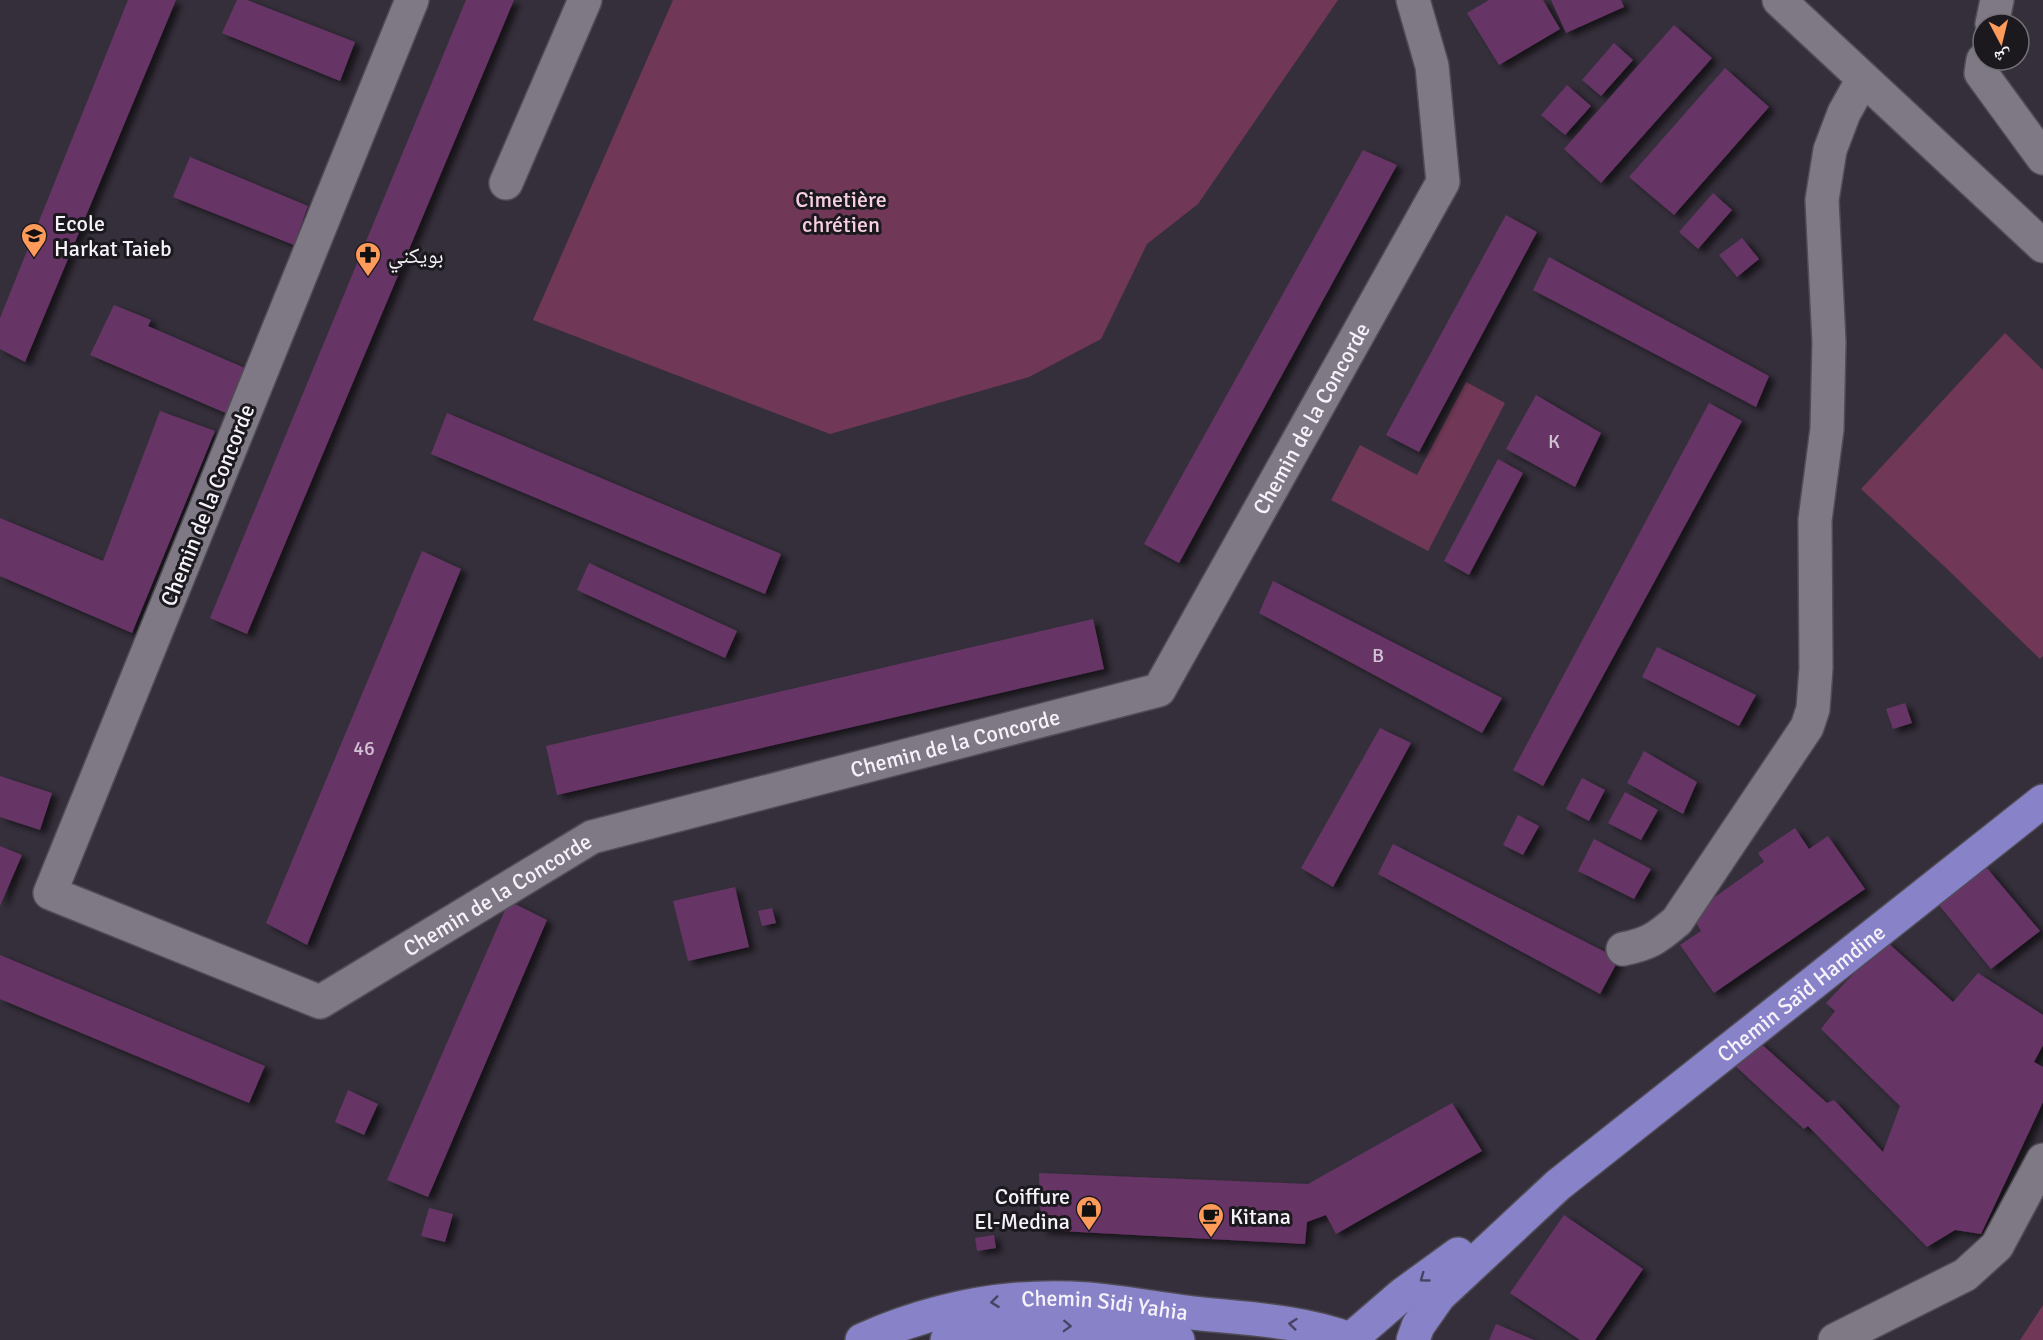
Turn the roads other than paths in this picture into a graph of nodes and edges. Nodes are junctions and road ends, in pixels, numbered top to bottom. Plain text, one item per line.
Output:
1 (412, 0) edge
2 (585, 0) edge
3 (1413, 0) edge
4 (1779, 0) edge
5 (1981, 72) edge
6 (1863, 79) junction
7 (2043, 158) edge
8 (506, 183) dead end
9 (2043, 246) edge
10 (2043, 801) edge
11 (1623, 949) dead end
12 (2043, 1160) edge
13 (1558, 1185) junction
14 (1439, 1296) junction
15 (1352, 1339) edge
16 (862, 1340) edge
17 (947, 1340) edge
18 (1178, 1340) edge
19 (1413, 1340) edge
20 (1425, 1340) edge
21 (1835, 1340) edge

1 - 3 street, Chemin de la Concorde
2 - 8 street
4 - 6 street
5 - 7 street
6 - 9 street
6 - 11 street
10 - 13 main road, Chemin Saïd Hamdine
12 - 21 street
13 - 14 main road
13 -> 15 main road
14 - 19 main road
14 - 20 main road
15 -> 16 main road, Chemin Sidi Yahia
17 -> 18 main road, Chemin Sidi Yahia

